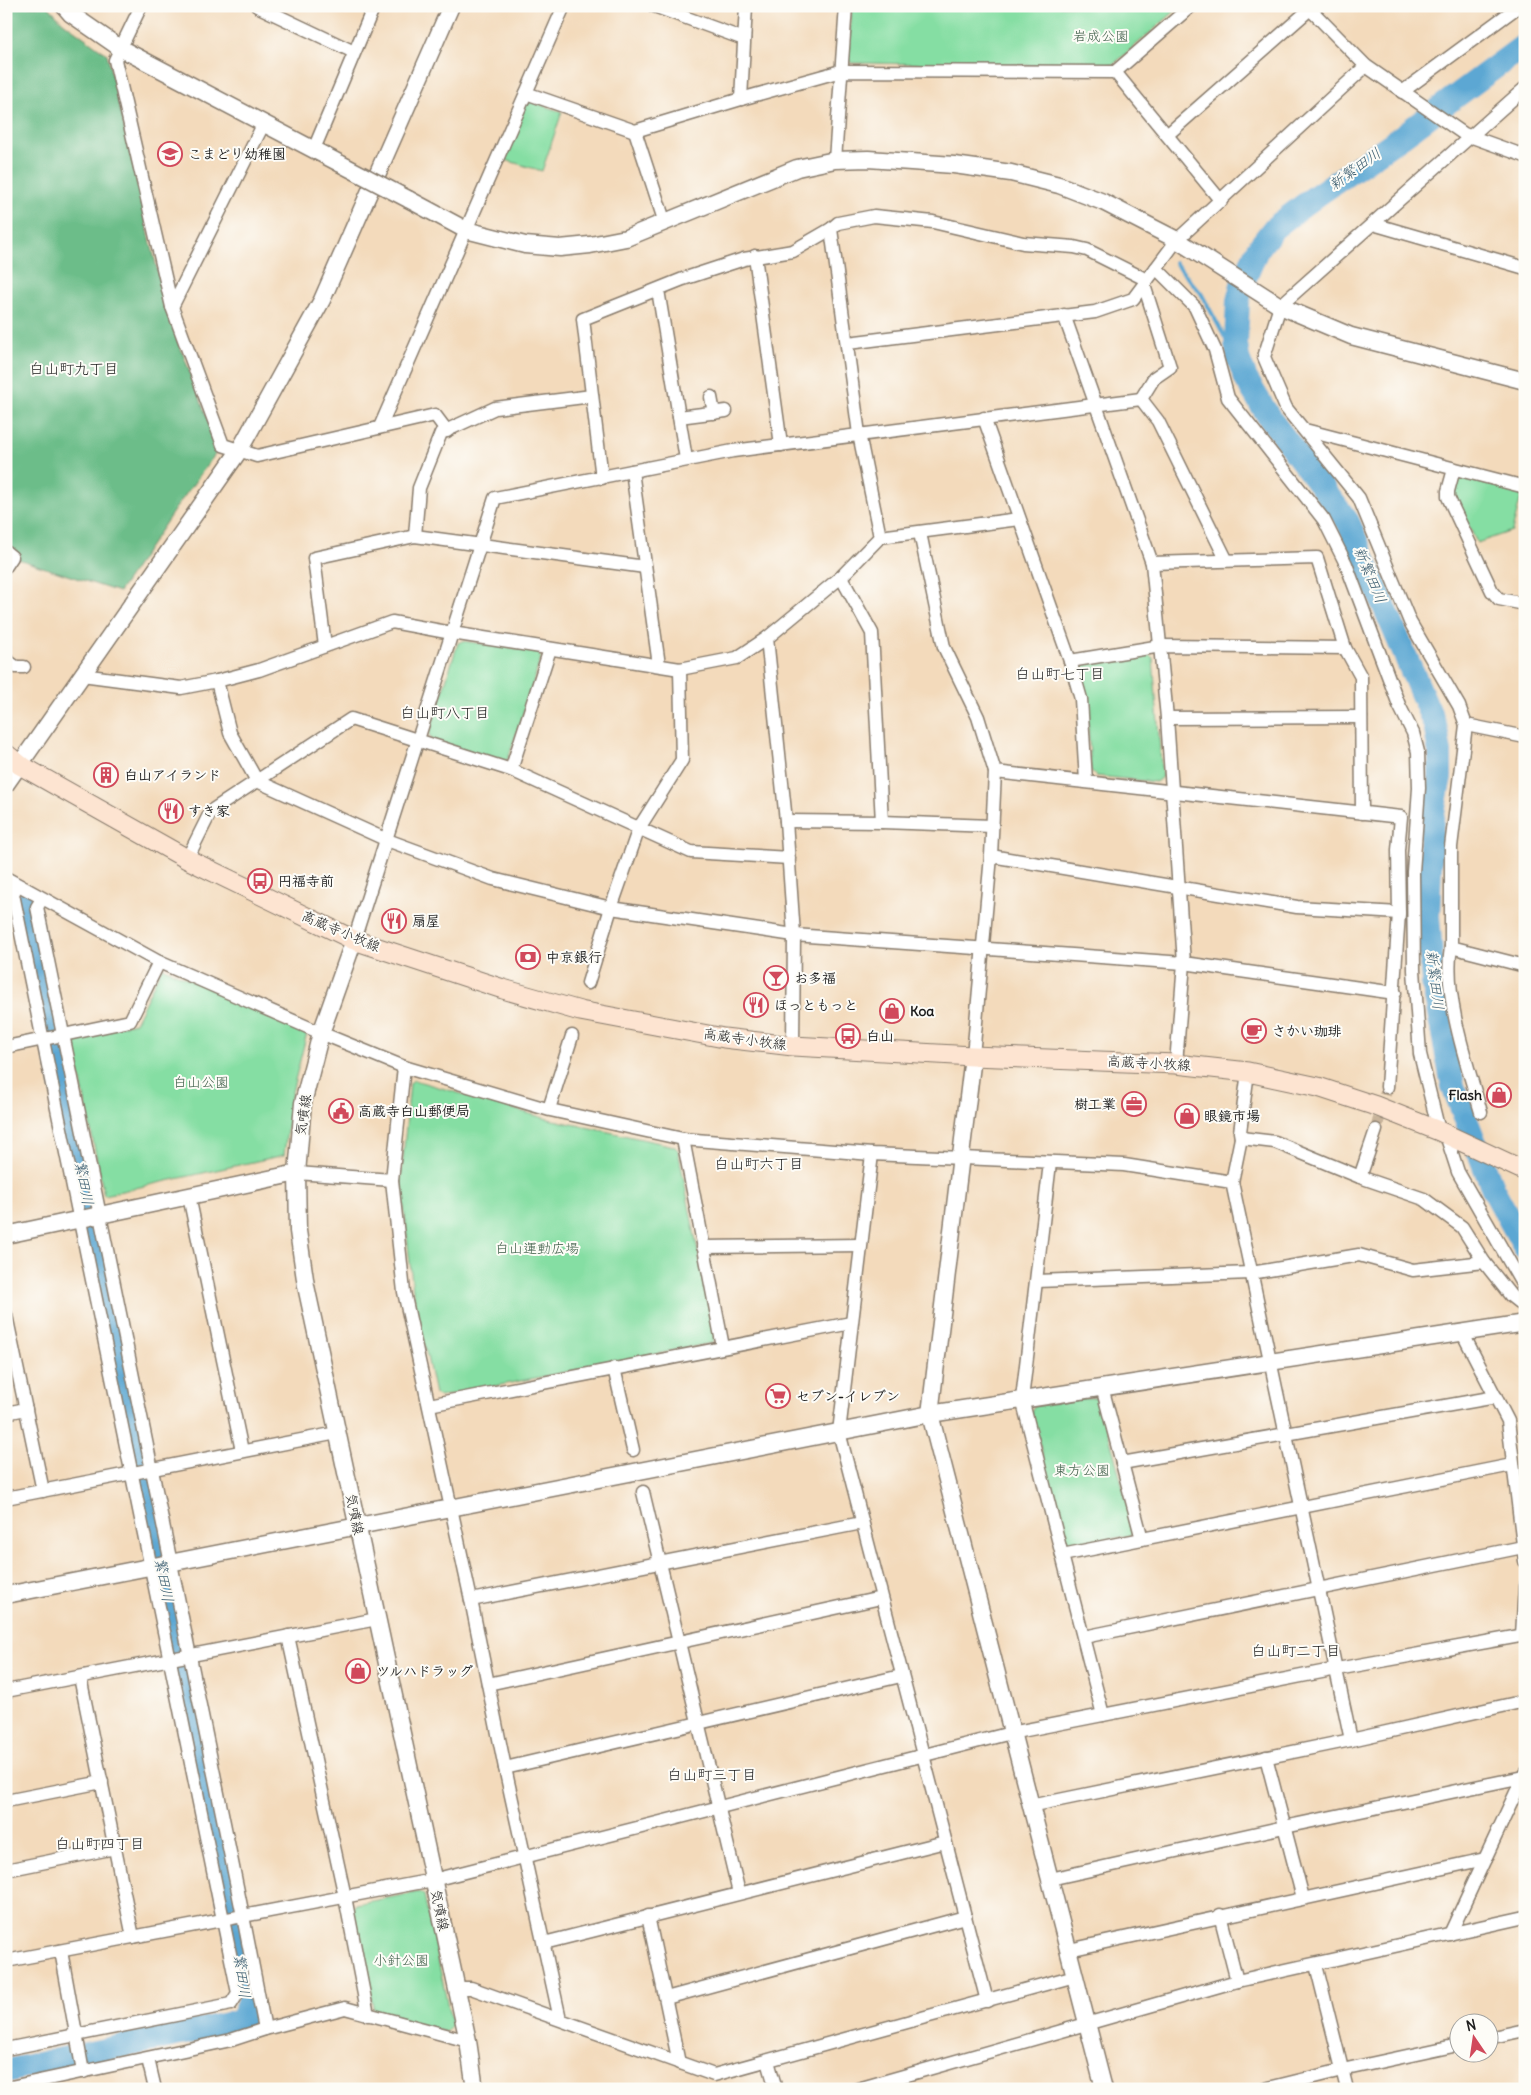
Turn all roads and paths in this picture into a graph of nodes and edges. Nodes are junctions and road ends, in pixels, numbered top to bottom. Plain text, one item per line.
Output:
1 (64, 6) edge
2 (141, 6) edge
3 (258, 6) edge
4 (374, 6) edge
5 (451, 6) edge
6 (564, 6) edge
7 (654, 6) edge
8 (746, 6) edge
9 (846, 6) edge
10 (1191, 6) edge
11 (1519, 6) edge
12 (1309, 8) edge
13 (744, 39) junction
14 (120, 48) junction
15 (354, 52) junction
16 (1366, 66) junction
17 (840, 71) junction
18 (1115, 72) junction
19 (1525, 88) edge
20 (1402, 92) junction
21 (526, 93) junction
22 (741, 99) junction
23 (264, 123) junction
24 (635, 131) junction
25 (1168, 135) junction
26 (1467, 136) junction
27 (314, 149) junction
28 (1525, 156) edge
29 (835, 160) junction
30 (1221, 201) junction
31 (665, 223) junction
32 (1373, 224) junction
33 (831, 229) junction
34 (466, 230) junction
35 (1178, 240) junction
36 (755, 256) junction
37 (1156, 268) junction
38 (1525, 268) edge
39 (1146, 282) junction
40 (658, 290) junction
41 (1280, 306) junction
42 (172, 308) junction
43 (1064, 315) junction
44 (848, 343) junction
45 (1525, 380) edge
46 (592, 396) junction
47 (711, 397) dead end
48 (1141, 399) junction
49 (1096, 404) junction
50 (679, 417) junction
51 (984, 418) junction
52 (380, 427) junction
53 (1305, 430) junction
54 (447, 431) junction
55 (859, 434) junction
56 (781, 445) junction
57 (239, 451) junction
58 (686, 459) junction
59 (1454, 469) junction
60 (632, 471) junction
61 (602, 478) junction
62 (1525, 487) edge
63 (1019, 519) junction
64 (920, 533) junction
65 (416, 536) junction
66 (880, 536) junction
67 (480, 545) junction
68 (6, 552) edge
69 (1226, 559) junction
70 (1152, 563) junction
71 (6, 566) edge
72 (645, 567) junction
73 (841, 576) junction
74 (1525, 604) edge
75 (452, 634) junction
76 (767, 638) junction
77 (324, 646) junction
78 (1161, 646) junction
79 (550, 648) junction
80 (1345, 648) junction
81 (6, 660) edge
82 (1070, 661) junction
83 (659, 665) junction
84 (24, 668) dead end
85 (680, 669) junction
86 (82, 675) junction
87 (217, 681) junction
88 (1361, 717) junction
89 (1167, 718) junction
90 (1466, 725) junction
91 (1525, 737) edge
92 (418, 741) junction
93 (13, 759) edge
94 (511, 770) junction
95 (995, 772) junction
96 (257, 781) junction
97 (1086, 781) junction
98 (6, 784) edge
99 (1172, 791) junction
100 (1362, 812) junction
101 (786, 821) junction
102 (882, 822) junction
103 (992, 826) junction
104 (639, 828) junction
105 (386, 840) junction
106 (991, 856) junction
107 (789, 858) junction
108 (187, 859) junction
109 (12, 882) edge
110 (1179, 887) junction
111 (42, 899) junction
112 (611, 908) junction
113 (1399, 913) junction
114 (794, 935) junction
115 (354, 940) junction
116 (1451, 947) junction
117 (983, 949) junction
118 (159, 962) junction
119 (1184, 963) junction
120 (1525, 966) edge
121 (588, 983) dead end
122 (1394, 992) junction
123 (321, 1033) junction
124 (63, 1035) junction
125 (572, 1036) dead end
126 (44, 1039) junction
127 (793, 1046) junction
128 (6, 1047) edge
129 (973, 1056) junction
130 (1176, 1064) junction
131 (404, 1067) junction
132 (1248, 1072) junction
133 (1387, 1087) tunnel mouth
134 (549, 1109) junction
135 (1481, 1112) dead end
136 (1376, 1130) tunnel mouth
137 (1442, 1133) junction
138 (1241, 1138) junction
139 (683, 1139) junction
140 (872, 1154) junction
141 (960, 1159) junction
142 (1050, 1163) junction
143 (1524, 1168) edge
144 (297, 1173) junction
145 (1360, 1177) junction
146 (392, 1180) junction
147 (1232, 1182) junction
148 (189, 1196) junction
149 (99, 1215) junction
150 (81, 1219) junction
151 (6, 1235) edge
152 (860, 1245) junction
153 (703, 1247) junction
154 (1484, 1262) junction
155 (1251, 1273) junction
156 (1037, 1281) junction
157 (1525, 1289) edge
158 (1525, 1307) edge
159 (7, 1321) edge
160 (851, 1322) junction
161 (1525, 1323) edge
162 (1463, 1334) junction
163 (723, 1347) junction
164 (1270, 1362) junction
165 (614, 1368) junction
166 (1102, 1387) junction
167 (1496, 1397) junction
168 (1022, 1399) junction
169 (429, 1406) junction
170 (26, 1409) junction
171 (6, 1413) edge
172 (930, 1414) junction
173 (839, 1432) junction
174 (337, 1433) junction
175 (1286, 1434) junction
176 (634, 1450) dead end
177 (242, 1451) junction
178 (1122, 1463) junction
179 (1512, 1465) junction
180 (152, 1470) junction
181 (131, 1473) junction
182 (44, 1491) junction
183 (643, 1492) dead end
184 (6, 1498) edge
185 (1302, 1507) junction
186 (451, 1508) junction
187 (862, 1523) junction
188 (358, 1527) junction
189 (1142, 1539) junction
190 (1523, 1547) junction
191 (1062, 1556) junction
192 (661, 1562) junction
193 (1525, 1562) edge
194 (170, 1563) junction
195 (151, 1567) junction
196 (1525, 1586) edge
197 (1320, 1588) junction
198 (6, 1595) edge
199 (881, 1598) junction
200 (472, 1600) junction
201 (377, 1619) junction
202 (1523, 1635) edge
203 (288, 1636) junction
204 (1084, 1636) junction
205 (680, 1642) junction
206 (188, 1655) junction
207 (169, 1659) junction
208 (1337, 1669) junction
209 (901, 1676) junction
210 (80, 1677) junction
211 (488, 1684) junction
212 (6, 1691) edge
213 (1525, 1701) edge
214 (1102, 1715) junction
215 (699, 1722) junction
216 (1011, 1733) junction
217 (1352, 1740) junction
218 (922, 1756) junction
219 (1266, 1757) junction
220 (505, 1768) junction
221 (1524, 1775) edge
222 (102, 1782) junction
223 (6, 1801) edge
224 (1030, 1806) junction
225 (719, 1808) junction
226 (1284, 1827) junction
227 (945, 1842) junction
228 (115, 1848) junction
229 (524, 1856) junction
230 (1485, 1859) junction
231 (6, 1870) edge
232 (1050, 1879) junction
233 (433, 1880) junction
234 (739, 1893) junction
235 (345, 1897) junction
236 (1302, 1898) junction
237 (1220, 1915) junction
238 (243, 1916) junction
239 (648, 1916) junction
240 (965, 1917) junction
241 (1525, 1917) edge
242 (223, 1920) junction
243 (1450, 1934) junction
244 (133, 1937) junction
245 (544, 1943) junction
246 (1069, 1950) junction
247 (60, 1951) junction
248 (6, 1961) edge
249 (1316, 1965) junction
250 (1075, 1976) junction
251 (1237, 1981) junction
252 (456, 1988) junction
253 (666, 1998) junction
254 (987, 2001) junction
255 (368, 2015) junction
256 (560, 2019) junction
257 (1088, 2025) junction
258 (265, 2029) junction
259 (1525, 2030) edge
260 (76, 2034) junction
261 (1498, 2036) edge
262 (468, 2042) junction
263 (1448, 2047) edge
264 (6, 2049) edge
265 (148, 2059) junction
266 (768, 2061) junction
267 (679, 2063) junction
268 (1342, 2070) junction
269 (83, 2072) junction
270 (6, 2088) edge
271 (156, 2089) edge
272 (475, 2089) edge
273 (776, 2089) edge
274 (858, 2089) edge
275 (1104, 2089) edge
276 (1265, 2089) edge
277 (1347, 2089) edge

1 - 14 street
2 - 14 street
3 - 15 street
4 - 15 street
5 - 57 street
6 - 21 street
7 - 13 street
8 - 13 street
9 - 17 street
10 - 18 street
11 - 20 street
12 - 16 street
12 - 25 street
13 - 22 street
14 - 23 street
14 - 42 street
15 - 27 street
16 - 20 street
16 - 30 street
17 - 18 street
17 - 22 street
17 - 29 street
18 - 25 street
19 - 26 street
20 - 26 street
21 - 24 street
21 - 34 street
22 - 24 street
23 - 27 street
23 - 42 street
24 - 31 street
25 - 30 street
26 - 28 street
26 - 32 street
27 - 34 street, bridge
29 - 31 street
29 - 35 street
30 - 35 street
31 - 34 street
32 - 38 street
32 - 41 street
33 - 36 street
33 - 39 street
33 - 44 street
34 - 52 street
35 - 37 street
35 - 41 street
36 - 40 street
36 - 56 street
37 - 39 street
37 - 137 street
39 - 43 street
39 - 48 street
40 - 46 street
40 - 50 street
41 - 45 street
41 - 53 street
42 - 57 street
43 - 44 street
43 - 49 street
44 - 55 street
46 - 54 street
46 - 61 street
47 - 50 street
48 - 49 street
48 - 69 street
49 - 51 street
49 - 70 street
50 - 58 street
51 - 55 street
51 - 63 street
52 - 54 street
52 - 57 street
53 - 59 street
53 - 90 street
54 - 65 street
55 - 56 street
55 - 66 street
56 - 58 street
57 - 86 street
58 - 60 street
59 - 62 street
59 - 74 street
60 - 61 street
60 - 72 street
61 - 67 street
63 - 64 street
63 - 82 street
64 - 66 street
64 - 95 street
65 - 67 street
65 - 77 street
66 - 73 street
67 - 72 street
67 - 75 street
68 - 71 street
69 - 70 street
69 - 80 street
70 - 78 street
72 - 83 street
73 - 76 street
73 - 102 street
75 - 77 street
75 - 79 street
75 - 92 street
76 - 85 street
76 - 101 street
77 - 87 street
78 - 80 street
78 - 82 street
78 - 89 street
79 - 83 street
79 - 94 street
80 - 88 street
81 - 84 street
82 - 97 street
83 - 85 street
85 - 104 street
86 - 87 street
86 - 93 street
87 - 96 street
88 - 89 street
88 - 100 street
89 - 99 street
90 - 91 street
90 - 116 street
92 - 94 street
92 - 96 street
92 - 105 street
93 - 98 street
93 - 108 main road, 高蔵寺小牧線
94 - 104 street
95 - 97 street
95 - 103 street
96 - 105 street
96 - 108 street
97 - 99 street
99 - 100 street
99 - 110 street
100 - 113 street
101 - 102 street
101 - 107 street
102 - 103 street
103 - 106 street
104 - 107 street
104 - 112 street
105 - 112 street
105 - 115 street
106 - 110 street
106 - 117 street
107 - 114 street
108 - 115 main road, 高蔵寺小牧線
109 - 111 street
109 - 126 street
110 - 113 street
110 - 119 street
111 - 118 street
111 - 124 street
112 - 114 street
112 - 121 street
113 - 122 street
114 - 117 street
114 - 127 street
115 - 123 street, 気噴線
115 - 127 main road, 高蔵寺小牧線
116 - 120 street
116 - 135 street
117 - 119 street
117 - 129 street
118 - 123 street
118 - 124 street
119 - 122 street
119 - 130 street
122 - 133 street
123 - 131 street
123 - 144 street, 気噴線
124 - 126 street
124 - 149 street
125 - 134 street
126 - 128 street
126 - 150 street
127 - 129 main road, 高蔵寺小牧線
129 - 130 main road, 高蔵寺小牧線
129 - 141 street
130 - 132 main road, 高蔵寺小牧線
131 - 134 street
131 - 146 street
132 - 137 main road, 高蔵寺小牧線
132 - 138 street
134 - 139 street
136 - 145 street
137 - 143 main road, 高蔵寺小牧線
137 - 157 street
138 - 145 street
138 - 147 street
139 - 140 street
139 - 153 street
140 - 141 street
140 - 152 street
141 - 142 street
141 - 172 street
142 - 147 street
142 - 156 street
144 - 146 street
144 - 148 street
144 - 174 street, 気噴線
145 - 154 street
146 - 169 street
147 - 155 street
148 - 149 street
148 - 177 street
149 - 150 street
149 - 180 street
150 - 151 street
150 - 181 street
152 - 153 street
152 - 160 street
153 - 163 street
154 - 155 street
154 - 158 street
155 - 156 street
155 - 164 street
156 - 168 street
159 - 170 street
160 - 163 street
160 - 173 street
161 - 162 street
162 - 164 street
162 - 167 street
163 - 165 street
164 - 166 street
164 - 175 street
165 - 169 street
165 - 176 street
166 - 168 street
166 - 178 street
167 - 175 street
167 - 179 street
168 - 172 street
168 - 191 street
169 - 186 street
170 - 171 street
170 - 182 street
172 - 173 street
172 - 216 street
173 - 186 street
173 - 187 street
174 - 177 street
174 - 188 street, 気噴線
175 - 178 street
175 - 185 street
177 - 180 street
178 - 189 street
179 - 185 street
179 - 190 street
180 - 181 street
180 - 194 street
181 - 182 street
181 - 195 street
182 - 184 street
183 - 192 street
185 - 189 street
185 - 197 street
186 - 188 street
186 - 200 street
187 - 192 street
187 - 199 street
188 - 194 street
188 - 201 street, 気噴線
189 - 191 street
190 - 193 street
190 - 197 street
191 - 204 street
192 - 200 street
192 - 205 street
194 - 195 street
194 - 206 street
195 - 198 street
195 - 207 street
196 - 202 street
197 - 204 street
197 - 208 street
199 - 205 street
199 - 209 street
200 - 211 street
201 - 203 street
201 - 233 street, 気噴線
202 - 208 street
203 - 206 street
203 - 235 street
204 - 214 street
205 - 211 street
205 - 215 street
206 - 207 street
206 - 238 street
207 - 210 street
207 - 242 street
208 - 214 street
208 - 217 street
209 - 215 street
209 - 218 street
210 - 212 street
210 - 222 street
211 - 220 street
213 - 217 street
214 - 216 street
215 - 220 street
215 - 225 street
216 - 218 street
216 - 224 street
217 - 219 street
218 - 225 street
218 - 227 street
219 - 224 street
219 - 226 street
220 - 229 street
221 - 226 street
221 - 230 street
222 - 223 street
222 - 228 street
224 - 232 street
225 - 229 street
225 - 234 street
226 - 232 street
226 - 236 street
227 - 234 street
227 - 240 street
228 - 231 street
228 - 244 street
229 - 233 street
229 - 245 street
230 - 236 street
230 - 243 street
232 - 246 street
233 - 235 street
233 - 252 street, 気噴線
234 - 239 street
235 - 238 street
235 - 255 street
236 - 237 street
237 - 246 street
237 - 251 street
238 - 242 street
238 - 258 street
239 - 245 street
239 - 253 street
240 - 253 street
240 - 254 street
241 - 243 street
242 - 244 street
242 - 260 street
243 - 249 street
244 - 247 street
245 - 256 street
246 - 250 street
247 - 248 street
247 - 260 street
249 - 251 street
249 - 268 street
250 - 254 street
250 - 257 street
251 - 257 street
252 - 256 street
252 - 262 street, 気噴線
253 - 267 street
254 - 266 street
255 - 258 street
255 - 262 street
256 - 267 street
257 - 274 street
257 - 275 street
258 - 265 street
259 - 261 street
260 - 264 street
260 - 269 street
262 - 272 street, 気噴線
263 - 268 street
265 - 269 street
265 - 271 street
266 - 267 street
266 - 273 street
268 - 276 street
268 - 277 street
269 - 270 street

